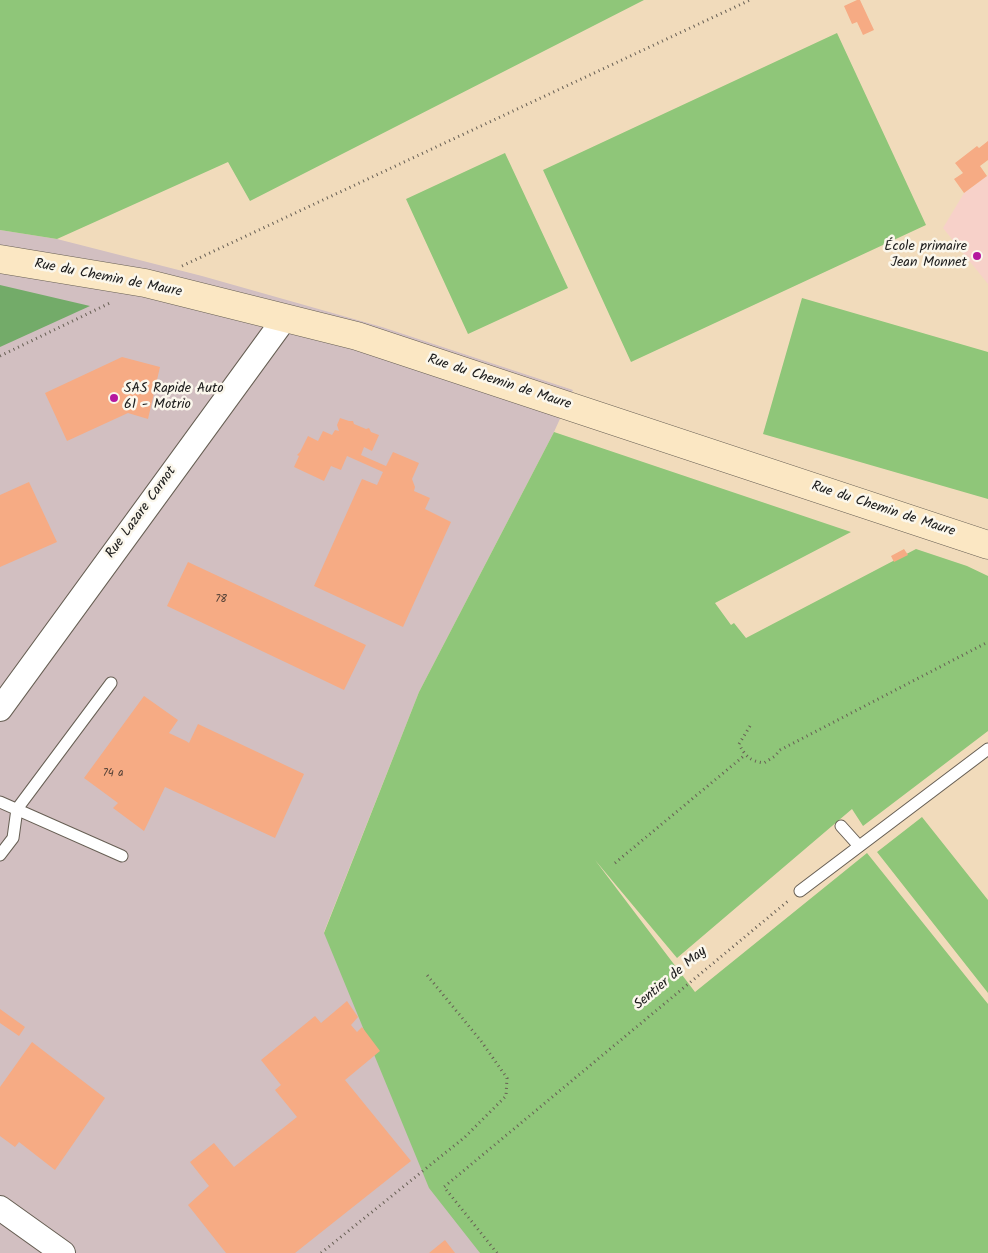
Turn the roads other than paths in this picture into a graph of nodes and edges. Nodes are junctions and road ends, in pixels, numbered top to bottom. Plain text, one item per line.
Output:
1 (0, 259) edge
2 (285, 318) junction
3 (988, 545) edge
4 (111, 683) dead end
5 (0, 709) edge
6 (988, 749) edge
7 (0, 802) edge
8 (17, 809) junction
9 (841, 826) dead end
10 (859, 846) junction
11 (0, 855) edge
12 (122, 856) dead end
13 (800, 891) road end
14 (0, 1208) edge
15 (63, 1253) edge

1 - 2 street, Rue du Chemin de Maure
2 - 3 street, Rue du Chemin de Maure
2 - 5 street, Rue Lazare Carnot
4 - 8 lane
6 - 10 lane
7 - 8 lane
8 - 11 lane
8 - 12 lane
9 - 10 lane
10 - 13 lane
14 - 15 street

